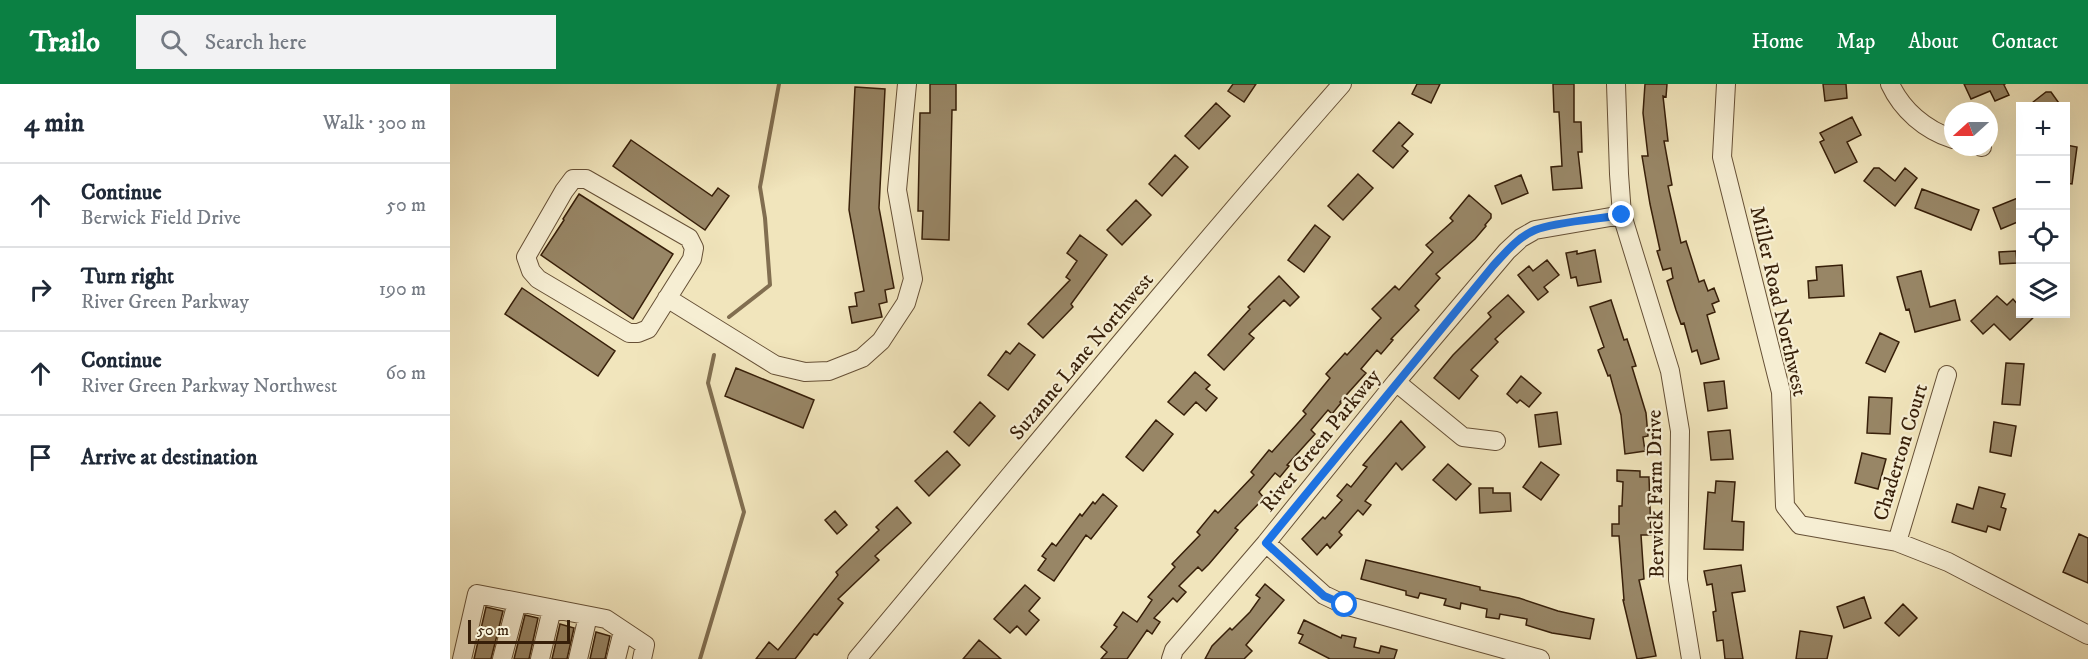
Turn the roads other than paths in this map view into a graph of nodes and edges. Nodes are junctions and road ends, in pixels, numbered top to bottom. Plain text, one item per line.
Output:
1 (906, 84) edge
2 (1342, 84) edge
3 (1616, 84) edge
4 (1726, 84) edge
5 (1890, 84) edge
6 (1944, 136) edge
7 (1622, 215) junction
8 (667, 298) junction
9 (1947, 375) dead end
10 (1396, 382) junction
11 (1496, 441) dead end
12 (1897, 542) junction
13 (1266, 543) junction
14 (517, 602) junction
15 (552, 609) junction
16 (588, 616) junction
17 (623, 631) junction
18 (2088, 635) edge
19 (462, 659) edge
20 (502, 659) edge
21 (540, 659) edge
22 (578, 659) edge
23 (616, 659) edge
24 (642, 659) edge
25 (857, 659) edge
26 (1171, 659) edge
27 (1540, 659) edge
28 (1691, 659) edge

1 - 8 street
2 - 25 street, Suzanne Lane Northwest
3 - 7 street, Berwick Farm Drive
4 - 12 street, Miller Road Northwest
5 - 6 street
7 - 10 street, River Green Parkway
7 - 28 street, Berwick Farm Drive
8 - 8 street
9 - 12 street, Chaderton Court
10 - 11 street
10 - 13 street, River Green Parkway
12 - 18 street
13 - 26 street, River Green Parkway
13 - 27 street
14 - 15 street
14 - 19 street
14 - 20 street
15 - 16 street
15 - 21 street
16 - 17 street
16 - 22 street
17 - 23 street
17 - 24 street

